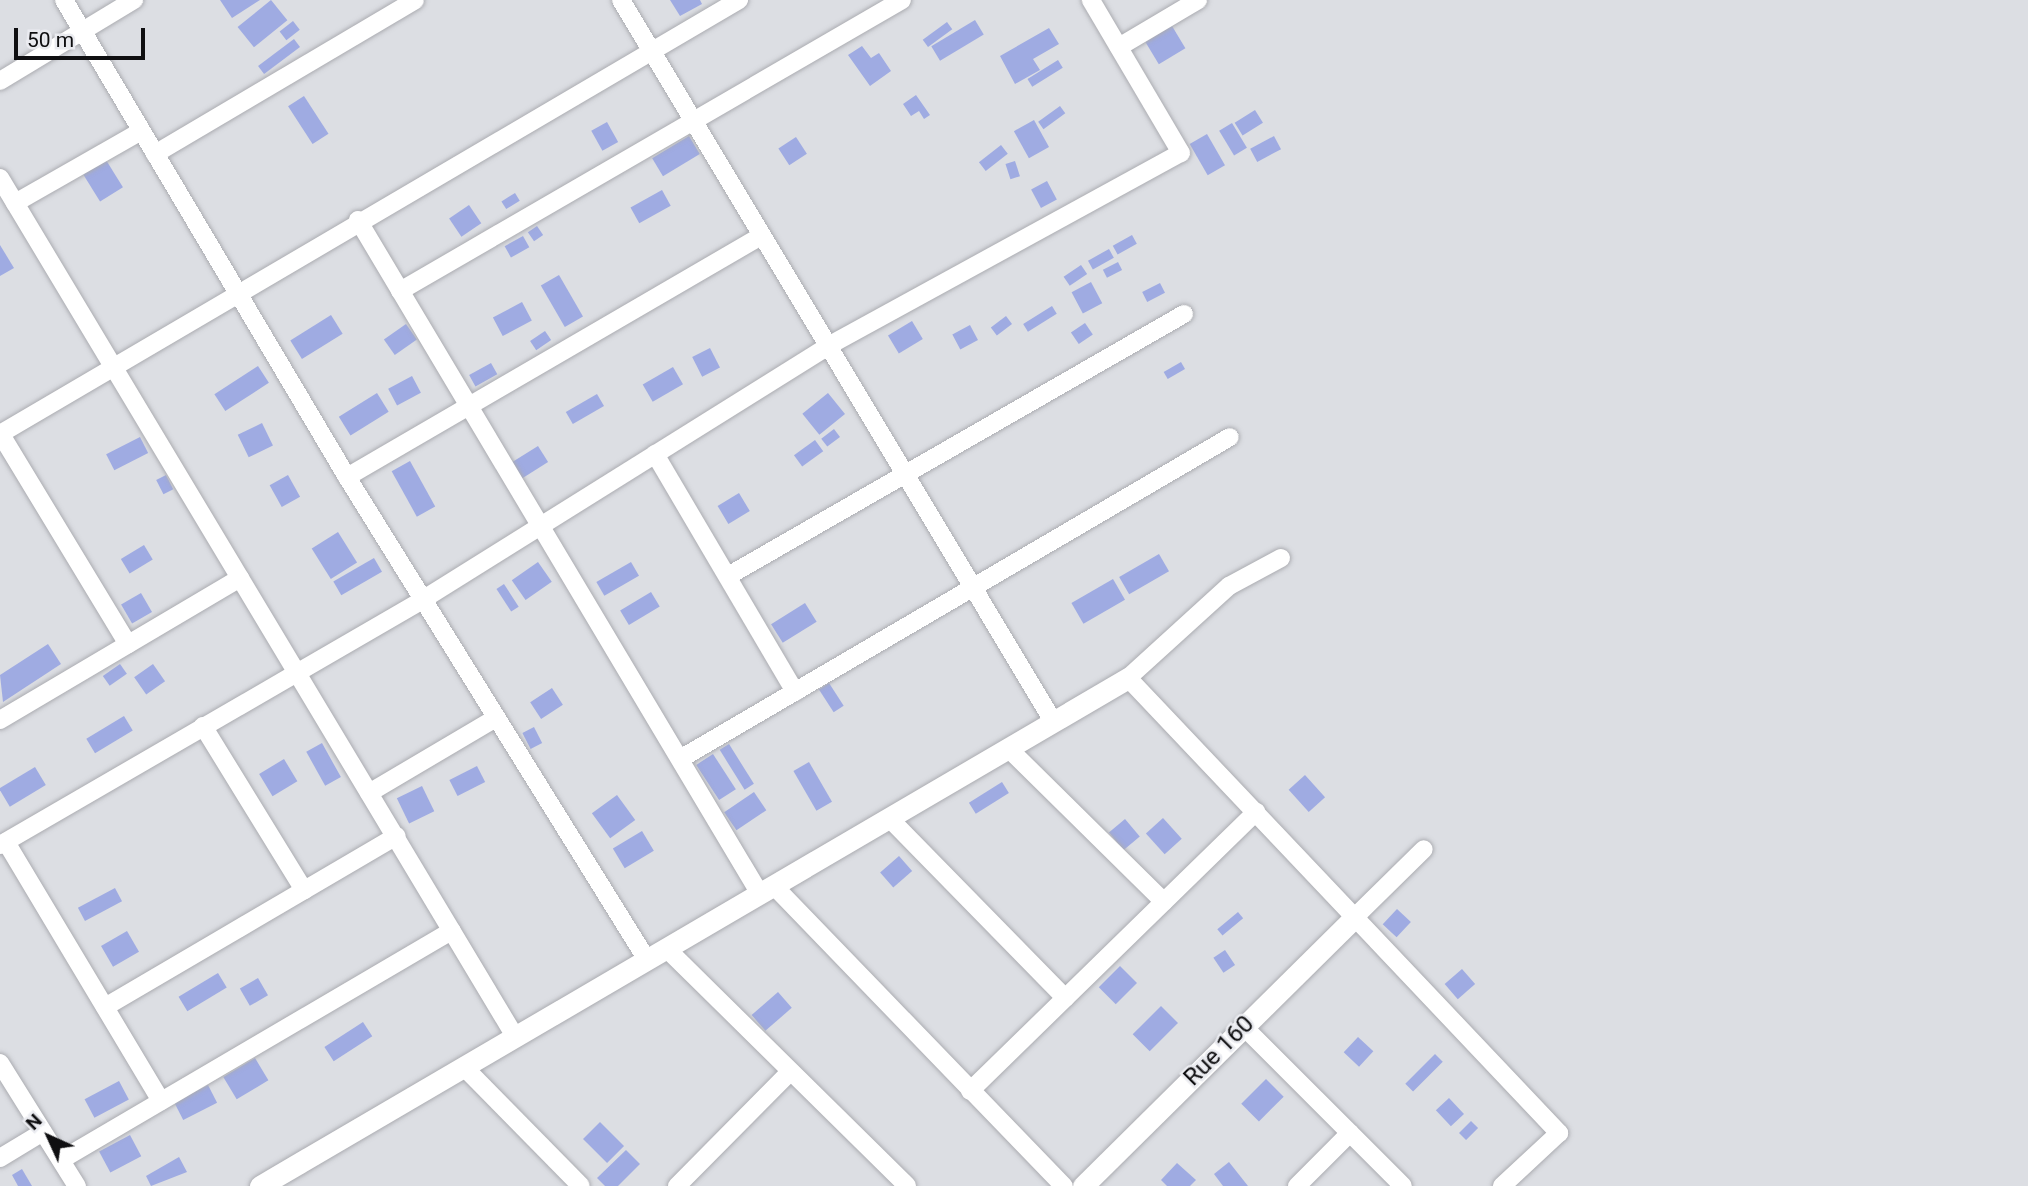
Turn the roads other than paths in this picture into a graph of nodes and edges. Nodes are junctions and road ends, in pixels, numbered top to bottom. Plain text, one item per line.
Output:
1 (64, 0) edge
2 (134, 0) edge
3 (415, 0) edge
4 (621, 0) edge
5 (739, 0) edge
6 (902, 0) edge
7 (1091, 0) edge
8 (1198, 0) edge
9 (82, 32) junction
10 (1118, 47) junction
11 (652, 51) junction
12 (0, 81) edge
13 (692, 121) junction
14 (141, 131) junction
15 (155, 153) junction
16 (0, 178) edge
17 (15, 203) junction
18 (358, 220) junction
19 (761, 236) junction
20 (400, 291) junction
21 (237, 293) junction
22 (1184, 314) dead end
23 (828, 346) junction
24 (114, 367) junction
25 (469, 406) junction
26 (0, 434) edge
27 (1230, 437) dead end
28 (655, 454) junction
29 (905, 474) junction
30 (347, 477) junction
31 (540, 526) junction
32 (1281, 558) dead end
33 (728, 576) junction
34 (240, 578) junction
35 (973, 588) junction
36 (422, 600) junction
37 (128, 644) junction
38 (297, 672) junction
39 (1128, 678) junction
40 (795, 692) junction
41 (496, 718) junction
42 (0, 720) edge
43 (1053, 721) junction
44 (203, 726) junction
45 (1008, 748) junction
46 (680, 759) junction
47 (369, 793) junction
48 (1256, 812) junction
49 (889, 818) junction
50 (396, 836) junction
51 (3, 843) edge
52 (1424, 849) dead end
53 (304, 890) junction
54 (767, 890) junction
55 (1164, 902) junction
56 (1356, 916) junction
57 (452, 931) junction
58 (667, 949) junction
59 (647, 960) junction
60 (1065, 998) junction
61 (105, 1007) junction
62 (1243, 1026) junction
63 (516, 1038) junction
64 (0, 1063) edge
65 (465, 1068) junction
66 (790, 1072) junction
67 (970, 1091) junction
68 (161, 1101) junction
69 (43, 1132) junction
70 (1350, 1133) junction
71 (0, 1158) edge
72 (61, 1160) junction
73 (77, 1186) edge
74 (260, 1186) edge
75 (581, 1186) edge
76 (677, 1186) edge
77 (907, 1186) edge
78 (1064, 1186) edge
79 (1083, 1186) edge
80 (1297, 1186) edge
81 (1403, 1186) edge
82 (1502, 1186) edge

1 - 9 street
2 - 9 street
3 - 15 street
4 - 11 street
5 - 11 street
6 - 13 street
7 - 10 street
8 - 10 street
9 - 12 street
9 - 14 street
10 - 23 street
11 - 13 street
11 - 18 street
13 - 19 street
13 - 20 street
14 - 15 street
14 - 17 street
15 - 21 street
16 - 17 street
17 - 24 street
18 - 20 street
18 - 21 street
19 - 23 street
19 - 25 street
20 - 25 street
21 - 24 street
21 - 30 street
22 - 29 street
23 - 28 street
23 - 29 street
24 - 26 street
24 - 34 street
25 - 30 street
25 - 31 street
26 - 37 street
27 - 35 street
28 - 31 street
28 - 33 street
29 - 33 street
29 - 35 street
30 - 36 street
31 - 36 street
31 - 46 street
32 - 39 street
33 - 40 street
34 - 37 street
34 - 38 street
35 - 40 street
35 - 43 street
36 - 38 street
36 - 41 street
37 - 42 street
38 - 44 street
38 - 47 street
39 - 43 street
39 - 48 street
40 - 46 street
41 - 47 street
41 - 59 street
43 - 45 street
44 - 51 street
44 - 53 street
45 - 49 street
45 - 55 street
46 - 54 street
47 - 50 street
48 - 55 street
48 - 56 street
49 - 54 street
49 - 60 street
50 - 53 street
50 - 57 street
51 - 61 street
52 - 56 street
53 - 61 street
54 - 58 street
54 - 67 street
55 - 60 street
56 - 62 street, Rue 160
56 - 82 street
57 - 63 street
57 - 68 street
58 - 59 street
58 - 66 street
59 - 63 street
60 - 67 street
61 - 68 street
62 - 70 street
62 - 79 street, Rue 160
63 - 65 street
64 - 69 street
65 - 74 street
65 - 75 street
66 - 76 street
66 - 77 street
67 - 78 street
68 - 72 street
69 - 71 street
69 - 72 street
70 - 80 street
70 - 81 street
72 - 73 street

